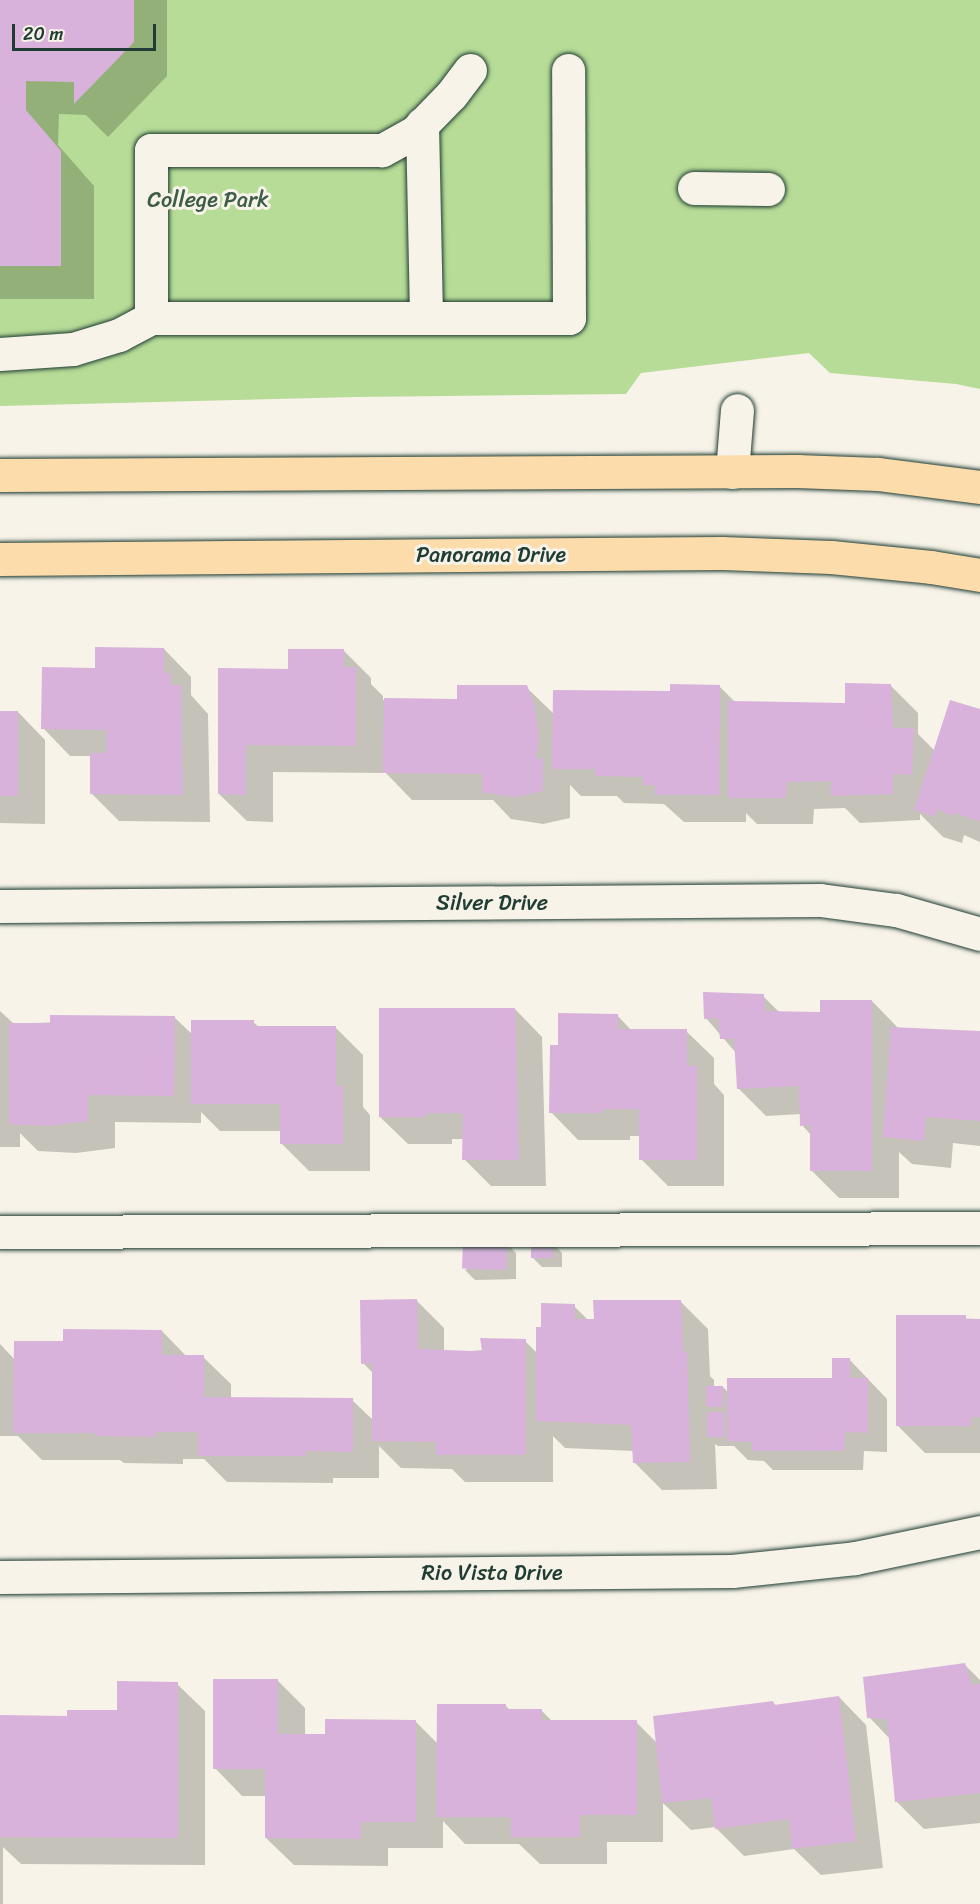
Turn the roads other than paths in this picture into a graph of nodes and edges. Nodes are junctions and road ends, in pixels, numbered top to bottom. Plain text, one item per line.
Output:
1 (470, 69) dead end
2 (568, 69) dead end
3 (422, 124) junction
4 (694, 188) dead end
5 (768, 189) dead end
6 (151, 318) junction
7 (426, 318) junction
8 (0, 354) edge
9 (737, 410) dead end
10 (732, 472) junction
11 (0, 475) edge
12 (980, 487) edge
13 (0, 559) edge
14 (980, 575) edge
15 (0, 906) edge
16 (980, 934) edge
17 (980, 1228) edge
18 (0, 1232) edge
19 (980, 1532) edge
20 (0, 1577) edge

1 - 3 street
2 - 7 street
3 - 6 street
3 - 7 street
4 - 5 street
6 - 7 street
6 - 8 street
9 - 10 street
10 - 11 main road
10 - 12 main road
13 - 14 main road, Panorama Drive
15 - 16 street, Silver Drive
17 - 18 street
19 - 20 street, Rio Vista Drive

